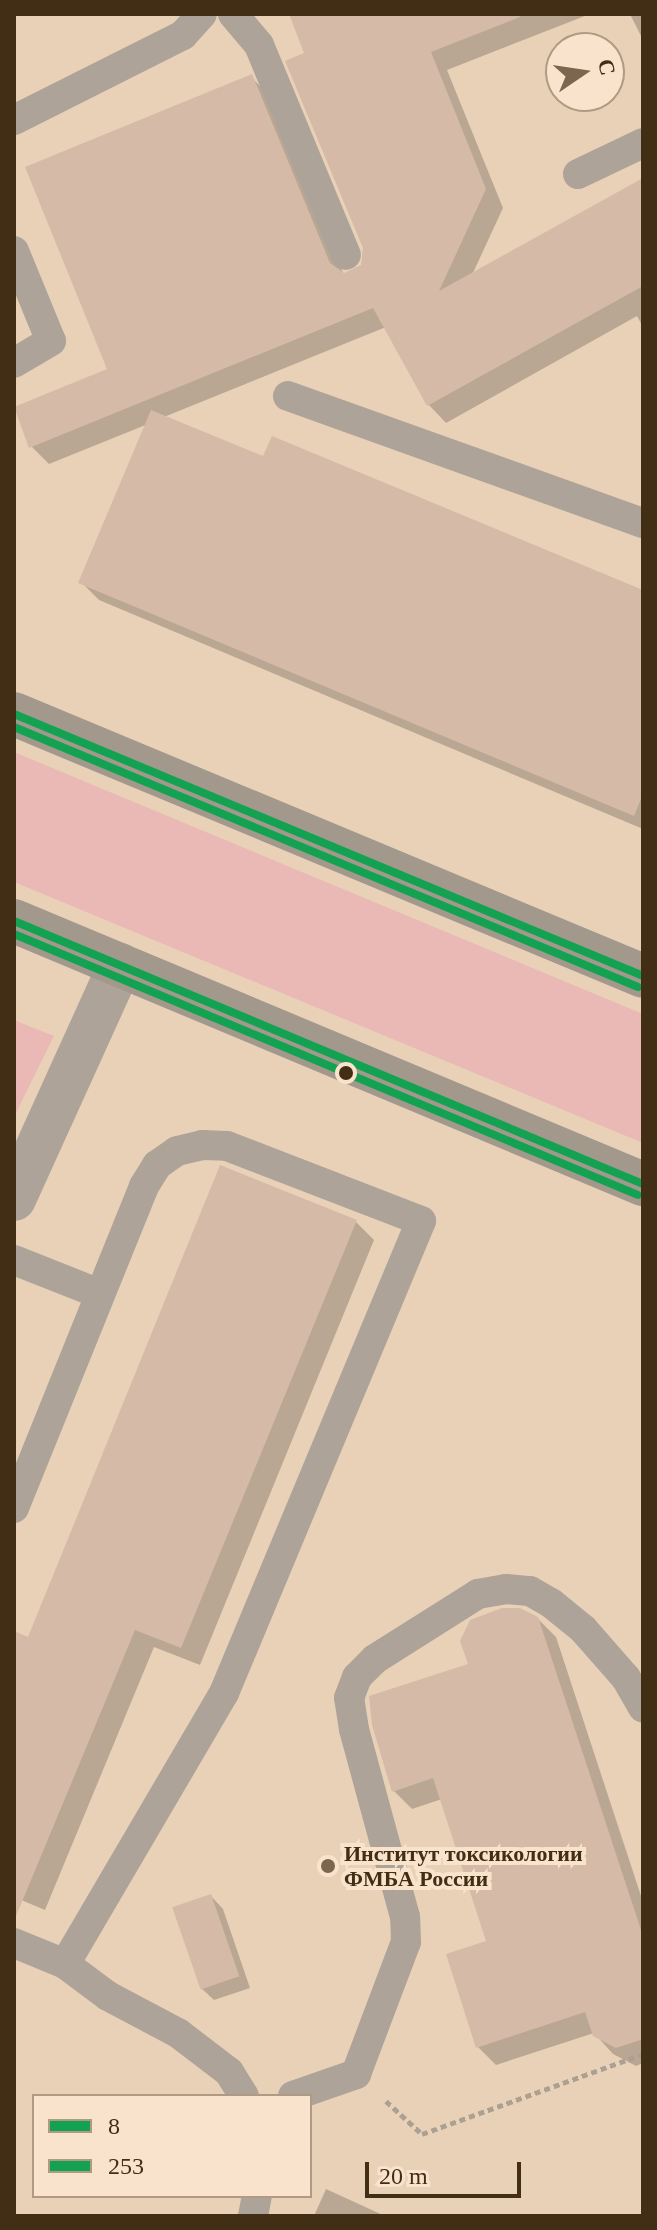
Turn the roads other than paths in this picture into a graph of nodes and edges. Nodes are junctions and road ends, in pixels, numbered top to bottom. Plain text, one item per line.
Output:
1 (202, 14) edge
2 (233, 14) edge
3 (14, 120) edge
4 (643, 143) edge
5 (578, 174) dead end
6 (14, 251) edge
7 (346, 255) dead end
8 (14, 363) edge
9 (288, 396) dead end
10 (643, 523) edge
11 (14, 714) edge
12 (14, 921) edge
13 (120, 965) junction
14 (643, 976) edge
15 (643, 1184) edge
16 (14, 1199) edge
17 (14, 1260) edge
18 (100, 1294) junction
19 (14, 1508) edge
20 (643, 1707) edge
21 (14, 1943) edge
22 (65, 1964) junction
23 (243, 2094) edge
24 (299, 2094) edge

1 - 3 lane
2 - 7 lane
4 - 5 lane
6 - 8 lane
9 - 10 lane
11 - 14 street
12 - 13 street
13 - 15 street
13 - 16 street
17 - 18 lane
18 - 19 lane
18 - 22 lane
20 - 24 lane
21 - 22 lane
22 - 23 lane

